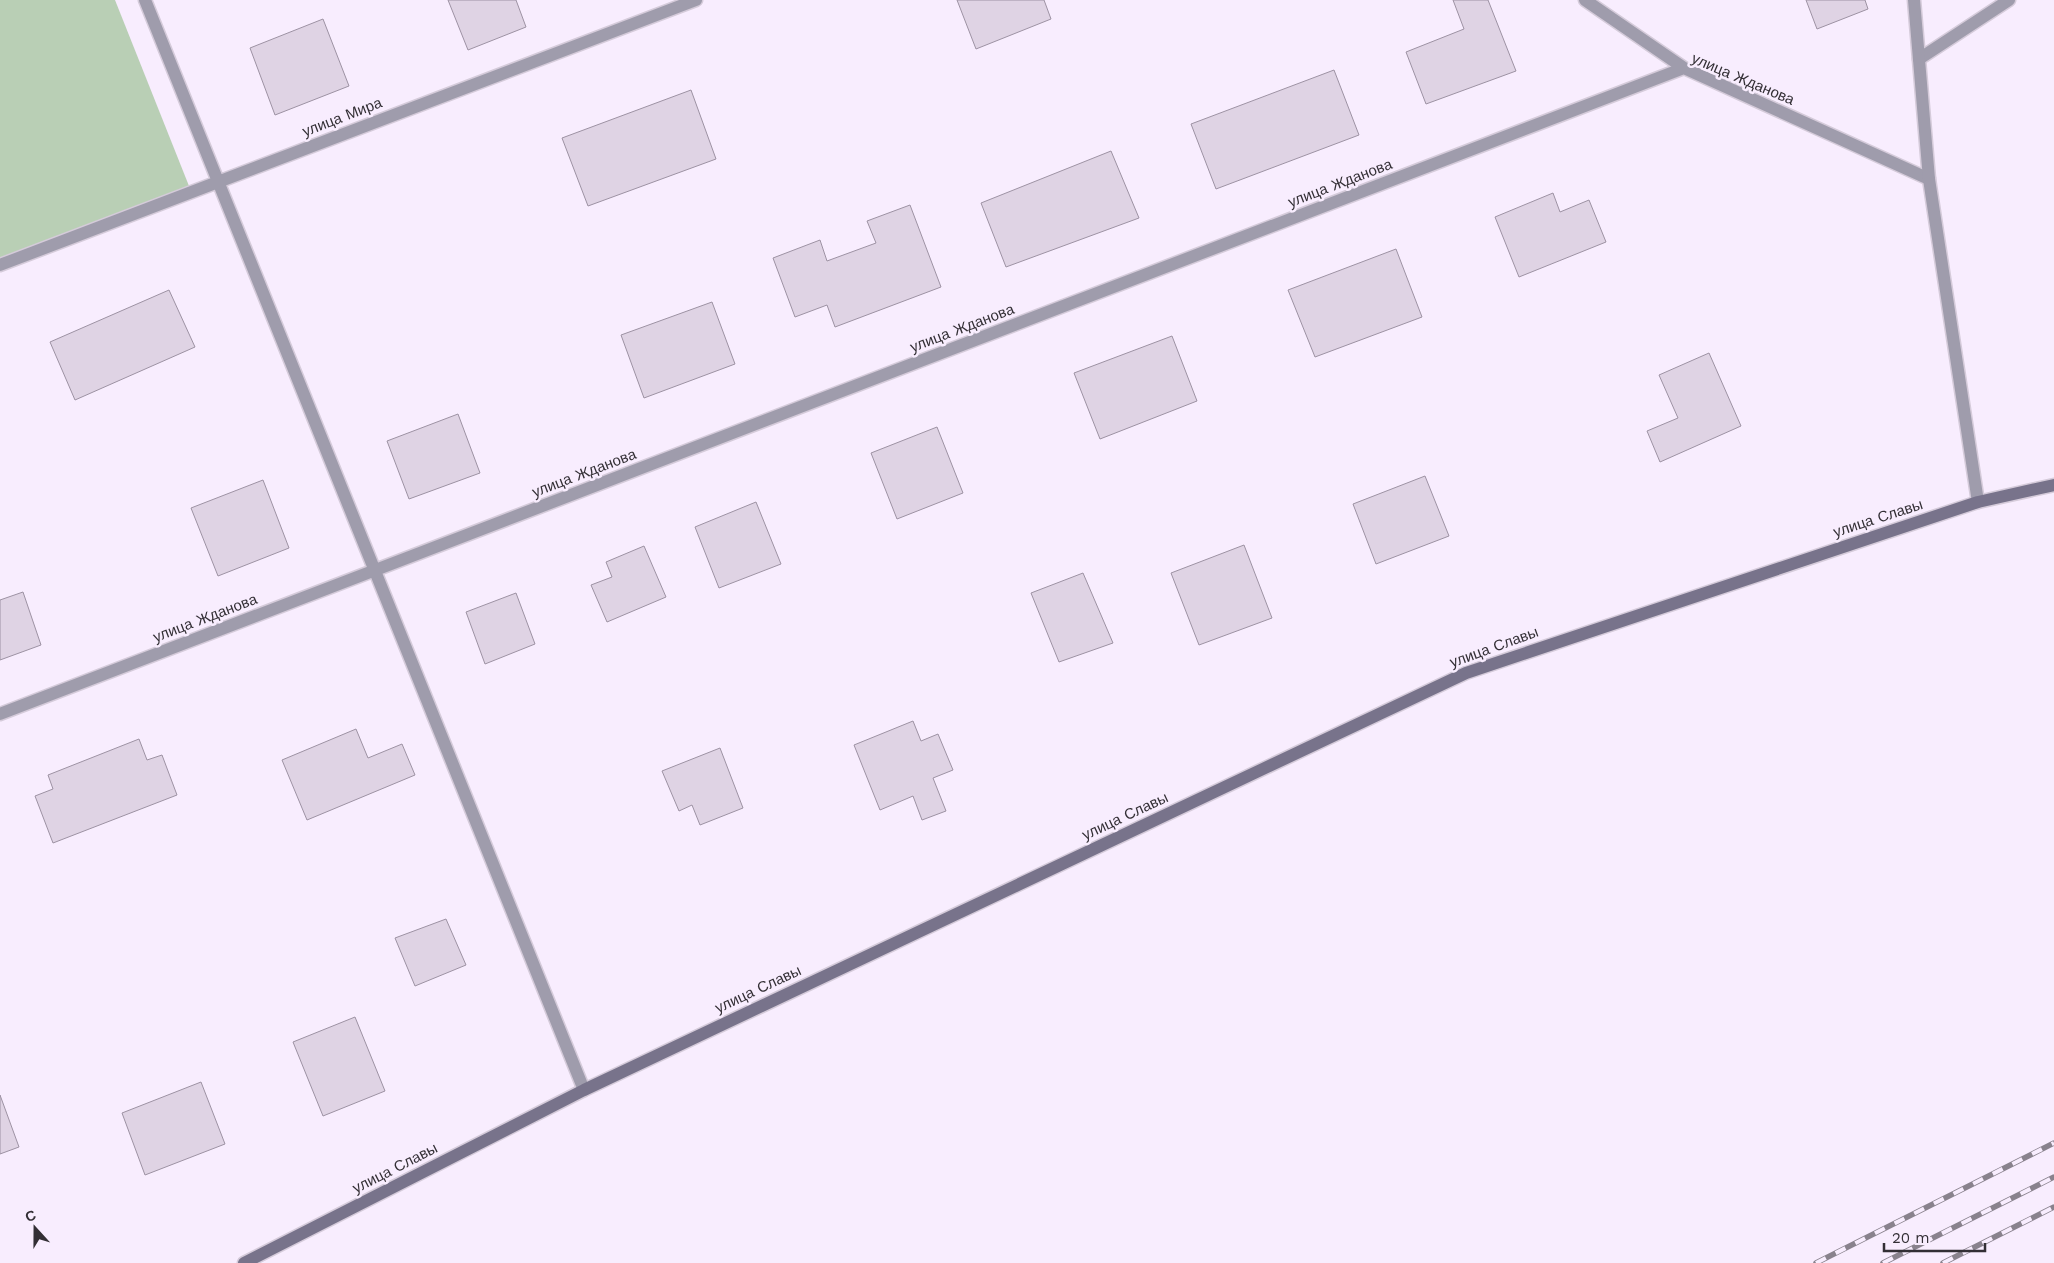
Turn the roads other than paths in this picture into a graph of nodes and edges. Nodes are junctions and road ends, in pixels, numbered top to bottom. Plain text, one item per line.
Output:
1 (145, 0) edge
2 (696, 0) edge
3 (1585, 0) edge
4 (1914, 0) edge
5 (2009, 0) edge
6 (1918, 59) junction
7 (1684, 68) junction
8 (1929, 179) junction
9 (218, 181) junction
10 (0, 265) edge
11 (2054, 485) edge
12 (1978, 502) junction
13 (374, 571) junction
14 (0, 714) edge
15 (584, 1090) junction
16 (244, 1263) edge

1 - 9 street
2 - 9 street, улица Мира
3 - 7 street
4 - 6 street
5 - 6 street
6 - 8 street
7 - 8 street, улица Жданова
7 - 13 street, улица Жданова
8 - 12 street
9 - 10 street, улица Мира
9 - 13 street
11 - 12 main road, улица Славы
12 - 15 main road, улица Славы
13 - 14 street, улица Жданова
13 - 15 street
15 - 16 main road, улица Славы

